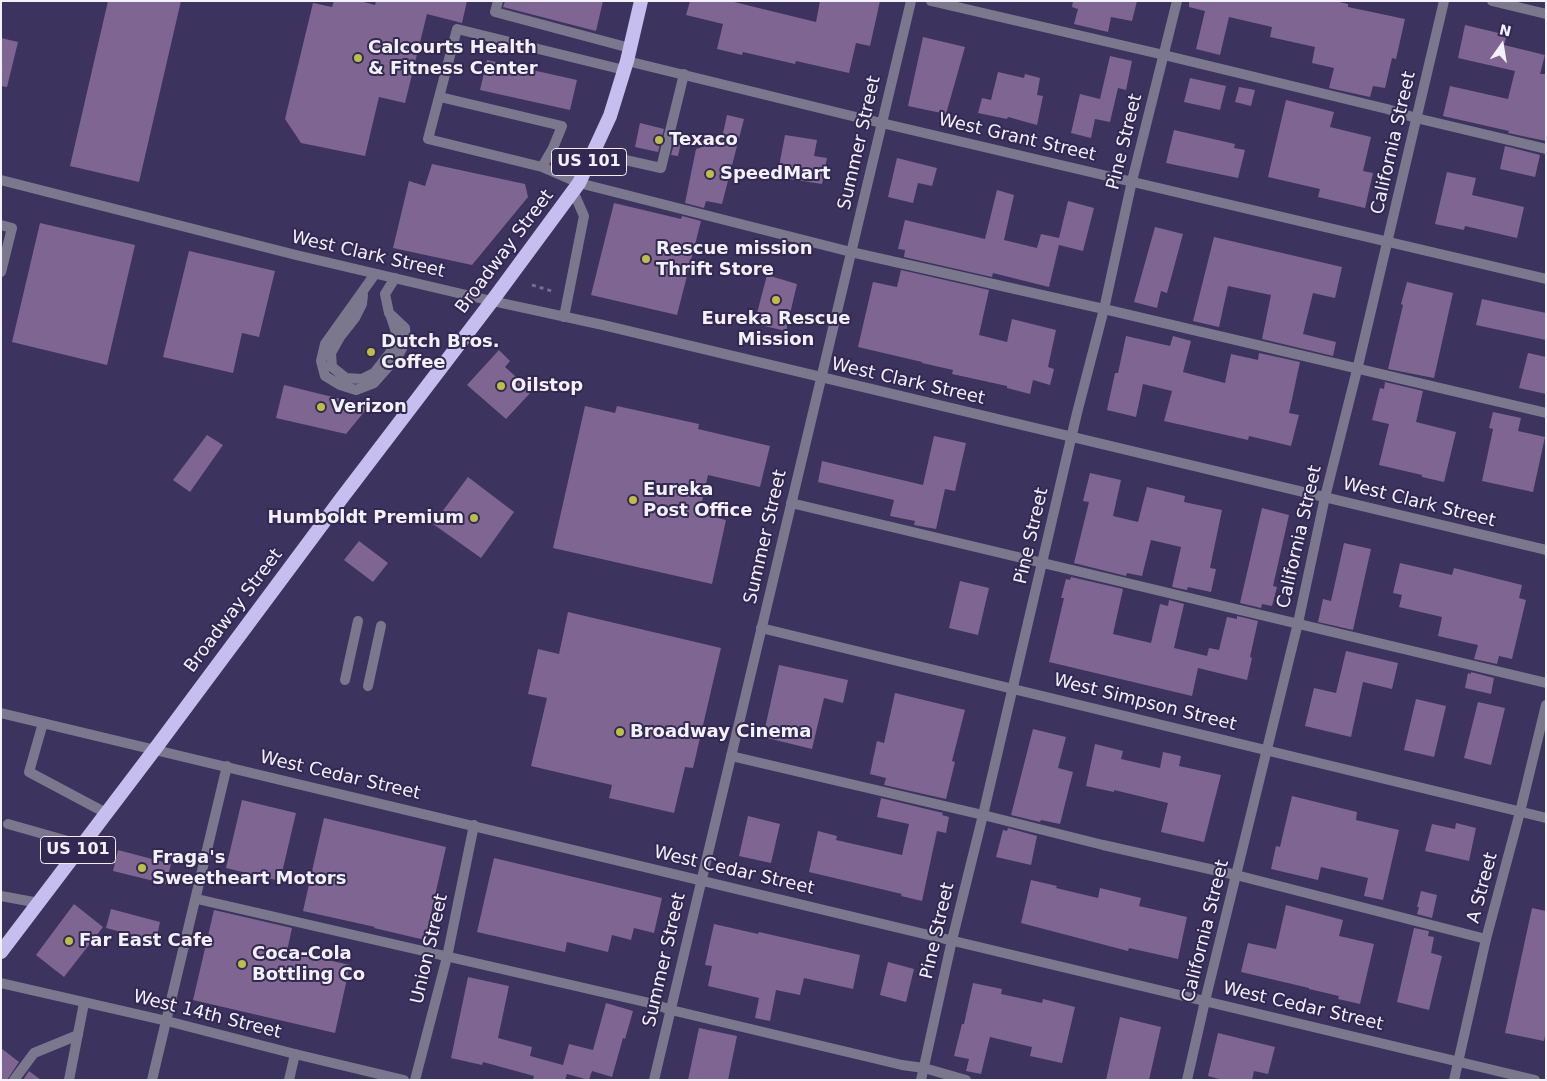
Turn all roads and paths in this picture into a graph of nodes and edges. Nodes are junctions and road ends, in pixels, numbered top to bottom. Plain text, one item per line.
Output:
1 (498, 1) edge
2 (641, 1) edge
3 (911, 1) edge
4 (931, 1) edge
5 (1177, 1) edge
6 (1444, 1) edge
7 (1492, 1) edge
8 (1546, 14) edge
9 (1164, 55) junction
10 (627, 60) junction
11 (684, 74) junction
12 (440, 97) junction
13 (1416, 118) junction
14 (882, 122) junction
15 (1546, 149) edge
16 (594, 153) junction
17 (542, 167) junction
18 (1, 180) edge
19 (1132, 181) junction
20 (576, 187) junction
21 (1, 225) edge
22 (1388, 242) junction
23 (851, 252) junction
24 (1, 272) edge
25 (375, 274) junction
26 (395, 278) junction
27 (1546, 279) edge
28 (532, 285) dead end
29 (555, 292) dead end
30 (492, 301) junction
31 (1104, 309) junction
32 (564, 317) junction
33 (1357, 370) junction
34 (822, 378) junction
35 (1546, 413) edge
36 (1071, 436) junction
37 (1325, 497) junction
38 (791, 503) junction
39 (1546, 550) edge
40 (1043, 562) junction
41 (358, 621) dead end
42 (1298, 623) junction
43 (382, 626) dead end
44 (762, 628) junction
45 (345, 680) dead end
46 (1546, 683) edge
47 (368, 686) dead end
48 (1012, 688) junction
49 (1546, 704) edge
50 (1, 713) edge
51 (43, 722) junction
52 (155, 749) junction
53 (1267, 750) junction
54 (731, 756) junction
55 (227, 766) junction
56 (1520, 812) junction
57 (106, 813) junction
58 (983, 815) junction
59 (1546, 818) edge
60 (8, 824) dead end
61 (474, 825) junction
62 (82, 845) junction
63 (1236, 875) junction
64 (701, 880) junction
65 (1, 896) edge
66 (197, 900) junction
67 (38, 903) junction
68 (1486, 939) junction
69 (952, 940) junction
70 (1, 952) edge
71 (446, 957) junction
72 (1, 983) edge
73 (1205, 1000) junction
74 (84, 1003) junction
75 (670, 1010) junction
76 (167, 1021) junction
77 (78, 1035) junction
78 (295, 1054) junction
79 (1459, 1061) junction
80 (924, 1068) junction
81 (14, 1080) edge
82 (69, 1080) edge
83 (152, 1080) edge
84 (289, 1080) edge
85 (404, 1080) edge
86 (415, 1080) edge
87 (654, 1080) edge
88 (921, 1080) edge
89 (966, 1080) edge
90 (1187, 1080) edge
91 (1454, 1080) edge
92 (1535, 1080) edge

1 - 10 street
2 - 10 highway, Broadway Street / US 101
3 - 14 street, Summer Street
4 - 9 street
5 - 9 street, Pine Street
6 - 13 street, California Street
7 - 8 street
9 - 13 street
9 - 19 street, Pine Street
10 - 11 street, West Grant Street
10 - 12 street
10 - 16 highway, Broadway Street / US 101
11 - 14 street, West Grant Street
11 - 16 street
12 - 17 street
12 - 17 street
13 - 15 street
13 - 22 street, California Street
14 - 19 street, West Grant Street
14 - 23 street, Summer Street
16 - 20 highway, Broadway Street / US 101
17 - 20 street
18 - 25 street, West Clark Street
19 - 22 street, West Grant Street
19 - 31 street, Pine Street
20 - 23 street
20 - 30 highway, Broadway Street / US 101
20 - 32 street
21 - 24 street
22 - 27 street, West Grant Street
22 - 33 street, California Street
23 - 31 street
23 - 34 street, Summer Street
25 - 26 street, West Clark Street
25 - 26 street
26 - 30 street, West Clark Street
28 - 29 path
30 - 32 street, West Clark Street
30 - 52 highway, Broadway Street / US 101
31 - 33 street
31 - 36 street, Pine Street
32 - 34 street, West Clark Street
33 - 35 street
33 - 37 street, California Street
34 - 36 street, West Clark Street
34 - 38 street, Summer Street
36 - 37 street, West Clark Street
36 - 40 street, Pine Street
37 - 39 street, West Clark Street
37 - 42 street, California Street
38 - 40 street
38 - 44 street, Summer Street
40 - 42 street
40 - 48 street, Pine Street
41 - 45 street
42 - 46 street
42 - 53 street, California Street
43 - 47 street
44 - 48 street, West Simpson Street
44 - 54 street, Summer Street
48 - 53 street, West Simpson Street
48 - 58 street, Pine Street
49 - 56 street, A Street
50 - 51 street, West Cedar Street
51 - 52 street, West Cedar Street
51 - 57 street
52 - 55 street, West Cedar Street
52 - 57 highway, Broadway Street / US 101
53 - 56 street, West Simpson Street
53 - 63 street, California Street
54 - 58 street
54 - 64 street, Summer Street
55 - 61 street, West Cedar Street
55 - 66 street
56 - 59 street, West Simpson Street
56 - 68 street, A Street
57 - 62 highway, Broadway Street / US 101
58 - 63 street
58 - 69 street, Pine Street
60 - 62 street
61 - 64 street, West Cedar Street
61 - 71 street, Union Street
62 - 67 highway, Broadway Street / US 101
63 - 68 street
63 - 73 street, California Street
64 - 69 street, West Cedar Street
64 - 75 street, Summer Street
65 - 67 street
66 - 71 street
66 - 76 street
67 - 70 highway, Broadway Street / US 101
68 - 79 street, A Street
69 - 73 street, West Cedar Street
69 - 80 street, Pine Street
71 - 75 street
71 - 86 street, Union Street
72 - 74 street, West 14th Street
73 - 79 street, West Cedar Street
73 - 90 street, California Street
74 - 76 street, West 14th Street
74 - 77 street
75 - 80 street
75 - 87 street, Summer Street
76 - 78 street, West 14th Street
76 - 83 street
77 - 81 street
77 - 82 street
78 - 84 street
78 - 85 street, West 14th Street
79 - 91 street, A Street
79 - 92 street, West Cedar Street
80 - 88 street, Pine Street
80 - 89 street

